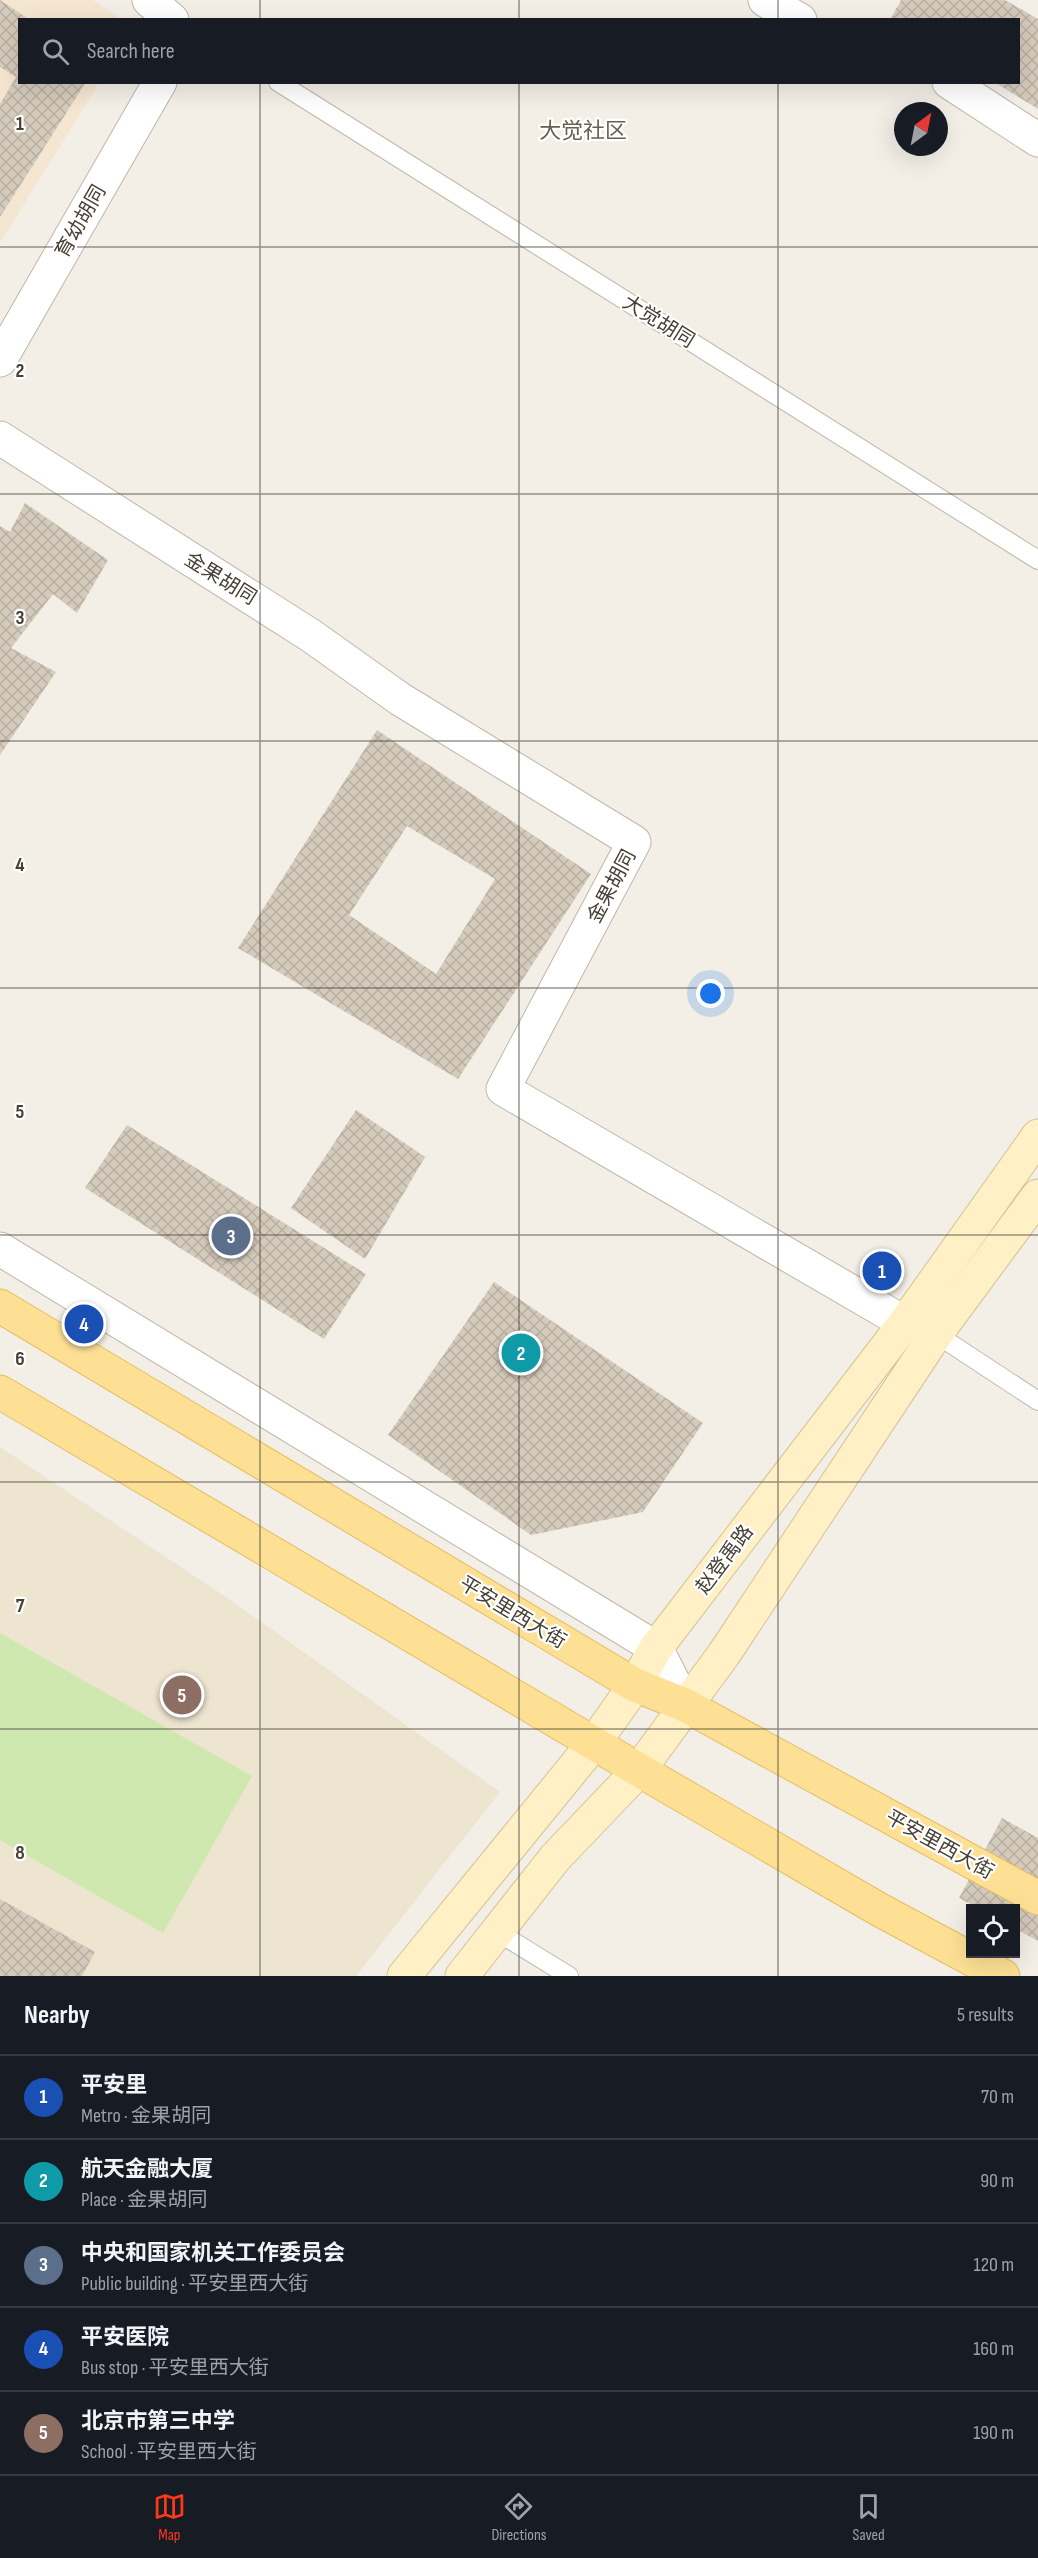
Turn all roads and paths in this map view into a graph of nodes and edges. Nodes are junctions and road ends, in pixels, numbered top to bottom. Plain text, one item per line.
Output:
1 (149, 0) edge
2 (765, 0) edge
3 (170, 18) edge
4 (796, 18) edge
5 (159, 84) edge
6 (281, 84) edge
7 (952, 84) edge
8 (1038, 140) edge
9 (0, 360) edge
10 (0, 438) edge
11 (1038, 560) edge
12 (1038, 1136) edge
13 (1038, 1196) edge
14 (0, 1248) edge
15 (0, 1306) edge
16 (905, 1323) junction
17 (936, 1334) junction
18 (0, 1392) edge
19 (1038, 1401) edge
20 (656, 1648) junction
21 (635, 1685) junction
22 (685, 1705) junction
23 (594, 1743) junction
24 (639, 1770) junction
25 (1038, 1898) edge
26 (496, 1931) junction
27 (404, 1976) edge
28 (462, 1976) edge
29 (569, 1976) edge
30 (1003, 1976) edge

1 - 3 street
2 - 4 street
5 - 9 street, 育幼胡同
6 - 11 lane, 大觉胡同
7 - 8 street
10 - 16 street, 金果胡同
12 - 16 main road, 赵登禹路
13 - 17 main road
14 - 20 street
15 - 21 main road, 平安里西大街
16 - 20 main road, 赵登禹路
17 - 19 lane
17 - 22 main road
18 - 23 main road
20 - 21 main road, 赵登禹路
20 - 22 street
21 - 22 main road, 平安里西大街
21 - 23 main road, 赵登禹路
22 - 24 main road
22 - 25 main road, 平安里西大街
23 - 24 main road
23 - 27 main road, 赵登禹路
24 - 26 main road
24 - 30 main road
26 - 28 main road
26 - 29 lane

